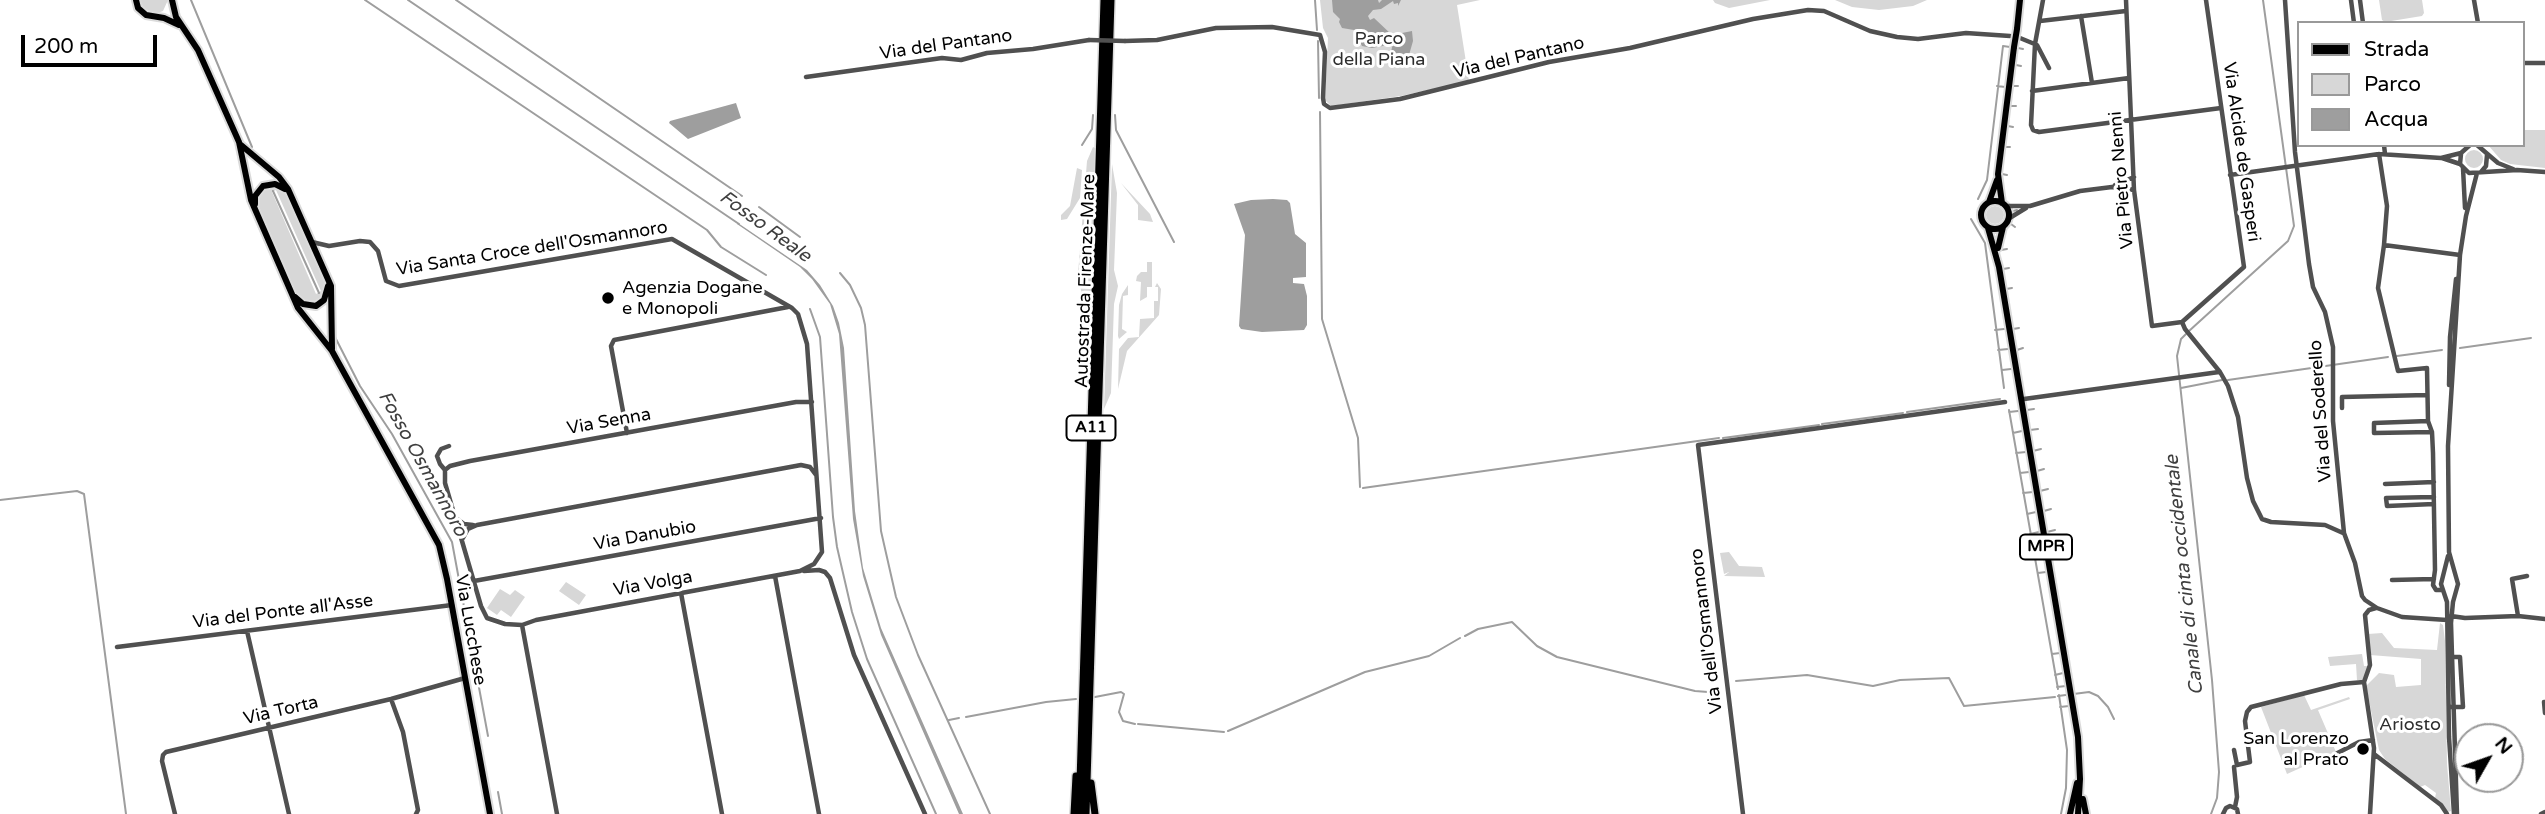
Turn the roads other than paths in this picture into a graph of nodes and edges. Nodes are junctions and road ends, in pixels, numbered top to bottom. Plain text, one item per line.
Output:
1 (136, 0) edge
2 (1104, 0) edge
3 (1111, 0) edge
4 (2020, 0) edge
5 (2043, 0) edge
6 (2126, 0) edge
7 (2206, 0) edge
8 (2285, 0) edge
9 (2351, 0) edge
10 (2360, 0) edge
11 (2474, 0) edge
12 (172, 2) edge
13 (2126, 11) junction
14 (2081, 16) junction
15 (157, 17) junction
16 (2040, 21) junction
17 (2354, 21) edge
18 (2363, 21) edge
19 (2478, 21) edge
20 (184, 30) junction
21 (2011, 36) dead end
22 (2020, 38) dead end
23 (2035, 44) junction
24 (2524, 63) edge
25 (2545, 63) edge
26 (2049, 68) dead end
27 (806, 77) dead end
28 (2129, 78) junction
29 (2092, 83) junction
30 (2032, 91) junction
31 (2221, 108) junction
32 (2131, 120) junction
33 (239, 142) junction
34 (2375, 147) edge
35 (2383, 147) edge
36 (2468, 147) edge
37 (2485, 149) edge
38 (2461, 153) junction
39 (2380, 155) junction
40 (2441, 158) junction
41 (2297, 165) junction
42 (2462, 166) junction
43 (2517, 170) junction
44 (2479, 173) junction
45 (1998, 174) junction
46 (2545, 174) edge
47 (2230, 175) junction
48 (2134, 177) junction
49 (2112, 187) junction
50 (2134, 190) junction
51 (293, 201) junction
52 (1989, 202) junction
53 (2004, 204) junction
54 (2030, 206) junction
55 (257, 213) junction
56 (2466, 216) junction
57 (2008, 219) junction
58 (2003, 227) junction
59 (1988, 228) junction
60 (310, 240) junction
61 (2384, 245) junction
62 (329, 246) junction
63 (2460, 255) junction
64 (1997, 257) junction
65 (322, 267) junction
66 (327, 279) junction
67 (289, 286) junction
68 (789, 307) junction
69 (2182, 322) junction
70 (332, 351) junction
71 (2220, 372) junction
72 (2427, 395) junction
73 (812, 402) junction
74 (2005, 402) dead end
75 (2023, 402) junction
76 (2342, 408) dead end
77 (2428, 421) junction
78 (2432, 432) junction
79 (627, 433) junction
80 (449, 446) dead end
81 (816, 450) junction
82 (801, 466) junction
83 (445, 470) junction
84 (818, 479) junction
85 (2434, 482) junction
86 (2385, 484) dead end
87 (2434, 500) junction
88 (455, 516) junction
89 (821, 518) junction
90 (477, 525) junction
91 (2344, 533) junction
92 (463, 542) junction
93 (2449, 552) junction
94 (800, 571) junction
95 (775, 576) junction
96 (2527, 576) dead end
97 (2444, 578) junction
98 (2455, 578) junction
99 (2434, 579) junction
100 (2392, 580) dead end
101 (474, 581) junction
102 (2443, 590) junction
103 (2456, 590) junction
104 (681, 593) junction
105 (452, 605) junction
106 (2376, 608) junction
107 (2518, 616) junction
108 (2448, 618) junction
109 (2545, 619) edge
110 (522, 625) junction
111 (247, 631) junction
112 (117, 647) dead end
113 (2452, 657) junction
114 (465, 678) junction
115 (2364, 682) junction
116 (1086, 692) junction
117 (391, 699) junction
118 (2449, 700) junction
119 (2544, 702) edge
120 (2453, 708) junction
121 (2545, 713) edge
122 (269, 727) junction
123 (2373, 740) junction
124 (2234, 750) dead end
125 (2374, 753) junction
126 (2318, 764) dead end
127 (2234, 767) dead end
128 (2080, 775) junction
129 (2235, 807) junction
130 (175, 814) edge
131 (289, 814) edge
132 (416, 814) edge
133 (490, 814) edge
134 (557, 814) edge
135 (722, 814) edge
136 (819, 814) edge
137 (925, 814) edge
138 (1074, 814) edge
139 (1079, 814) edge
140 (1086, 814) edge
141 (1095, 814) edge
142 (1743, 814) edge
143 (2070, 814) edge
144 (2078, 814) edge
145 (2086, 814) edge
146 (2223, 814) edge
147 (2238, 814) edge
148 (2370, 814) edge
149 (2447, 814) edge
150 (2456, 814) edge

1 - 15 main road
2 - 116 highway, Autostrada Firenze-Mare / A11
3 - 116 highway, Autostrada Firenze-Mare / A11
4 - 45 main road, bridge
5 - 16 street
6 - 13 street, Via Pietro Nenni
7 - 31 street, Via Alcide de Gasperi
8 - 41 street, Via del Soderello
9 - 17 street
10 - 18 street
11 - 19 street
12 - 15 main road
12 - 20 main road, Via Lucchese
13 - 14 street
13 - 28 street, Via Pietro Nenni
14 - 16 street
14 - 29 street
15 - 20 main road
16 - 23 street
20 - 33 main road, Via Lucchese
21 - 27 street, Via del Pantano, bridge
22 - 23 street
23 - 26 street
23 - 30 street
24 - 25 street
28 - 29 street
28 - 32 street, Via Pietro Nenni
29 - 30 street
30 - 32 street
31 - 32 street
31 - 47 street, Via Alcide de Gasperi
32 - 48 street, Via Pietro Nenni
33 - 51 main road, Via Lucchese
33 - 55 main road, Via Lucchese
34 - 39 street
35 - 39 street
36 - 38 street
37 - 43 street
37 - 44 street
38 - 40 street
38 - 42 street
39 - 40 street
39 - 41 street
39 - 61 street
40 - 42 street
41 - 47 street
41 - 91 street, Via del Soderello
42 - 44 street
42 - 56 street
43 - 44 street
43 - 46 street
44 - 56 street
45 - 52 main road
45 - 53 main road
47 - 69 street, Via Alcide de Gasperi
48 - 49 street
48 - 50 street, Via Pietro Nenni
49 - 50 street
49 - 54 street
50 - 69 street, Via Pietro Nenni
51 - 55 main road
51 - 60 main road, Via Lucchese
52 - 53 main road
52 - 59 main road
53 - 54 street
53 - 57 main road
54 - 57 street
55 - 67 main road, Via Lucchese
56 - 63 street
57 - 58 main road
58 - 59 main road
58 - 64 main road, MPR
59 - 64 main road, MPR
60 - 62 street
60 - 65 main road, Via Lucchese
61 - 63 street
61 - 72 street
62 - 65 street
62 - 68 street, Via Santa Croce dell'Osmannoro
63 - 93 street
64 - 75 main road, MPR
65 - 66 main road, Via Lucchese
66 - 67 main road
66 - 70 main road, Via Lucchese
67 - 70 main road, Via Lucchese
68 - 73 street
68 - 79 street
69 - 71 street
70 - 105 main road, Via Lucchese
71 - 75 street
71 - 91 street
72 - 76 street
72 - 77 street
73 - 79 street, Via Senna
73 - 81 street
74 - 142 street, Via dell'Osmannoro
75 - 128 main road, MPR
77 - 78 street
77 - 78 street
78 - 85 street
79 - 83 street, Via Senna
80 - 83 street
81 - 82 street
81 - 84 street
82 - 84 street
82 - 90 street
83 - 88 street, Via Volga
84 - 89 street
85 - 86 street
85 - 87 street
87 - 87 street
87 - 99 street
88 - 90 street
88 - 92 street, Via Volga
89 - 94 street
89 - 101 street, Via Danubio
90 - 92 street
91 - 106 street, Via del Soderello
92 - 101 street, Via Volga
93 - 97 street
93 - 98 street
94 - 95 street, Via Volga
94 - 137 street
95 - 104 street, Via Volga
95 - 136 street
96 - 107 street
97 - 98 street
97 - 102 street
98 - 103 street
99 - 100 street
99 - 102 street
101 - 110 street, Via Volga
102 - 103 street
102 - 108 street
103 - 108 street
104 - 110 street, Via Volga
104 - 135 street
105 - 111 street, Via del Ponte all'Asse
105 - 114 main road, Via Lucchese
106 - 108 street
106 - 115 street
107 - 108 street
107 - 109 street
108 - 113 street
108 - 118 street
110 - 134 street
111 - 112 street, Via del Ponte all'Asse
111 - 122 street
113 - 120 street
113 - 120 street
114 - 117 street, Via Torta
114 - 133 main road, Via Lucchese
115 - 123 street
115 - 124 street
116 - 138 highway
116 - 139 highway, Autostrada Firenze-Mare / A11
116 - 140 highway, Autostrada Firenze-Mare / A11
116 - 141 highway
117 - 122 street, Via Torta
117 - 132 street
118 - 120 street
118 - 150 street
119 - 121 street
120 - 150 street
122 - 130 street, Via Torta
122 - 131 street
123 - 125 street
123 - 126 street
125 - 148 street
125 - 149 street
127 - 129 street
128 - 143 main road, MPR
128 - 144 main road, MPR
128 - 145 main road, MPR
129 - 146 street
129 - 147 street

